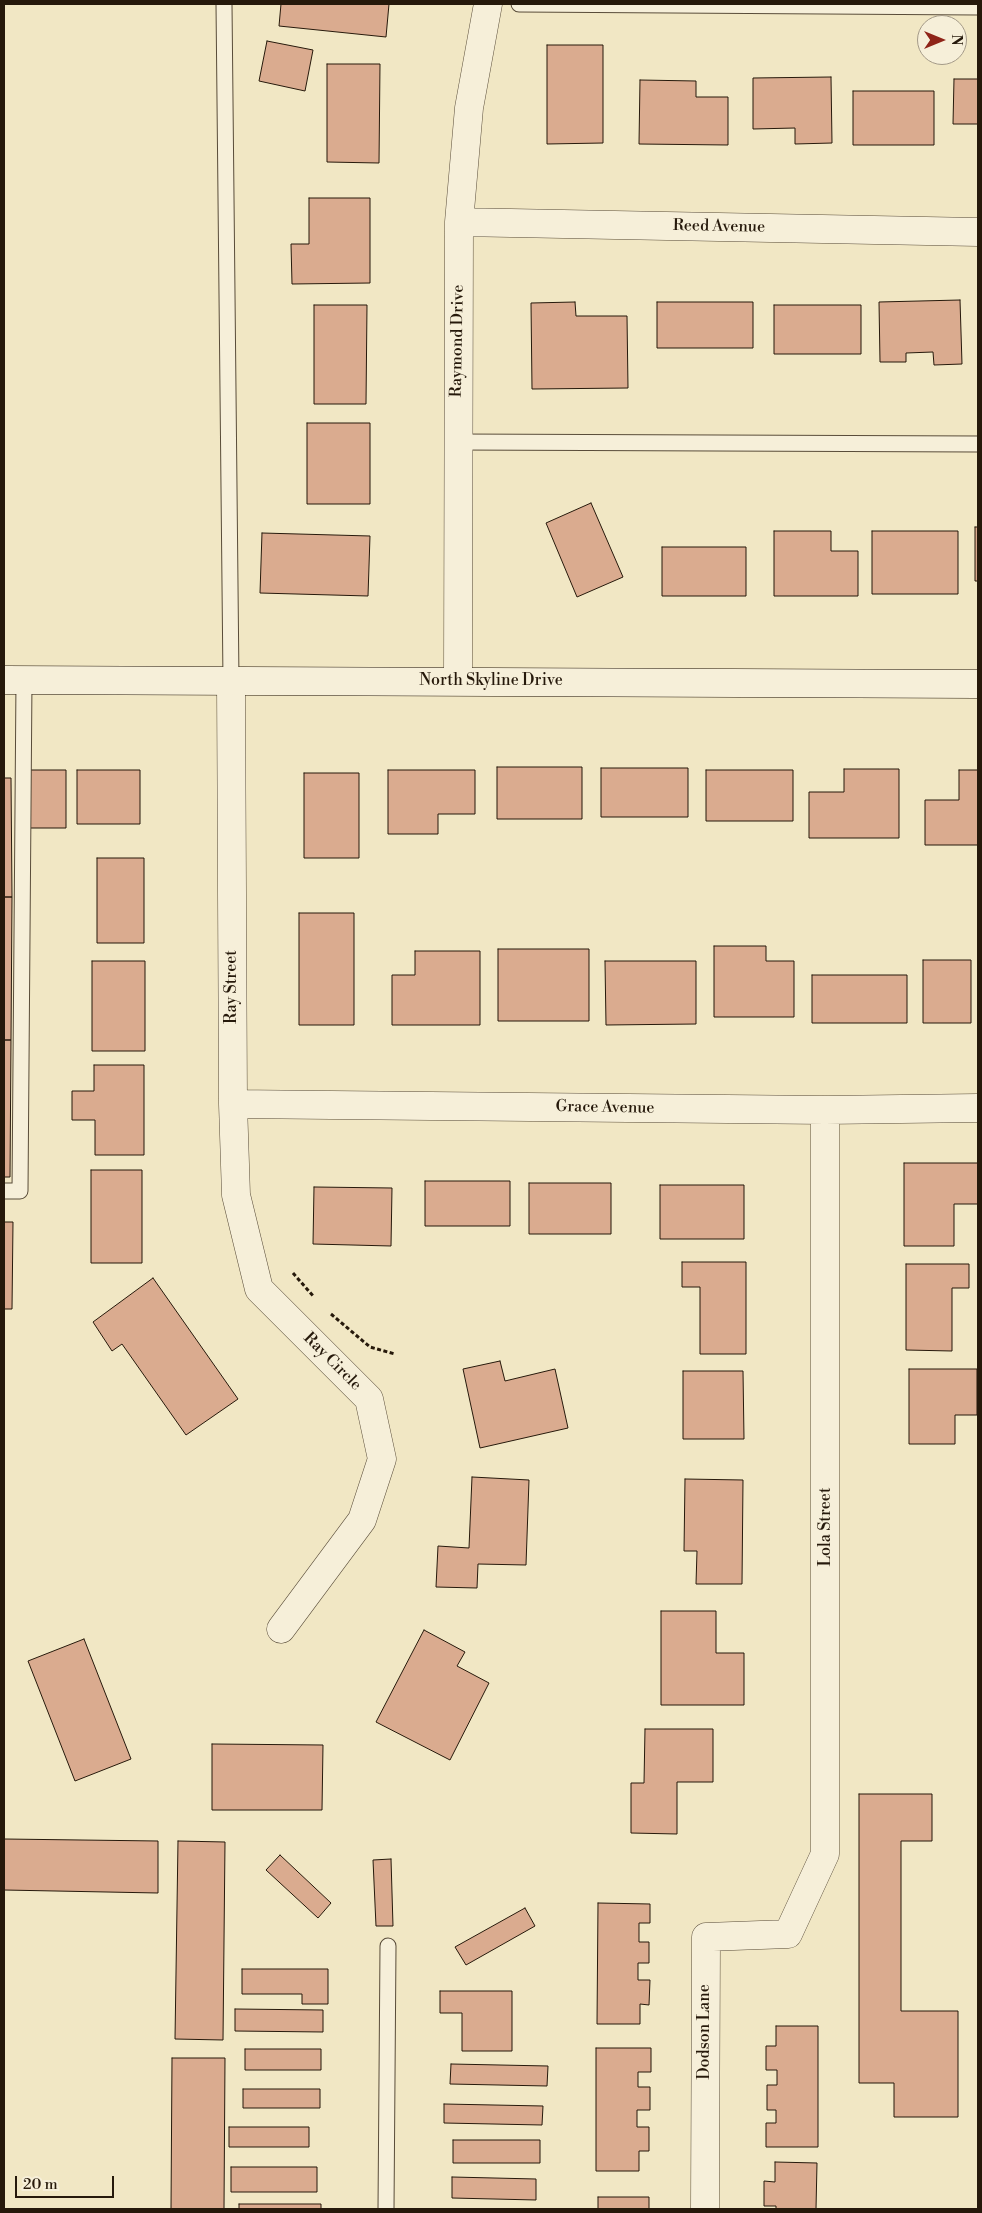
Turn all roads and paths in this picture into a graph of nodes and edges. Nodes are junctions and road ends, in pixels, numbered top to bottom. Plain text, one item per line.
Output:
1 (224, 4) edge
2 (488, 4) edge
3 (519, 4) edge
4 (978, 7) edge
5 (459, 222) junction
6 (978, 232) edge
7 (457, 442) junction
8 (978, 444) edge
9 (14, 680) edge
10 (458, 680) junction
11 (231, 681) junction
12 (978, 684) edge
13 (232, 1104) junction
14 (978, 1108) edge
15 (825, 1110) junction
16 (4, 1191) edge
17 (294, 1273) dead end
18 (259, 1290) joint
19 (317, 1301) dead end
20 (330, 1313) dead end
21 (395, 1354) dead end
22 (281, 1629) dead end
23 (788, 1934) joint
24 (388, 1946) dead end
25 (386, 2209) edge
26 (705, 2209) edge

1 - 11 lane
2 - 5 street, Raymond Drive
3 - 4 lane
5 - 6 street, Reed Avenue
5 - 7 street, Raymond Drive
7 - 8 lane
7 - 10 street, Raymond Drive
9 - 11 street, North Skyline Drive
9 - 16 lane
10 - 11 street, North Skyline Drive
10 - 12 street, North Skyline Drive
11 - 13 street, Ray Street
13 - 15 street, Grace Avenue
13 - 18 street, Ray Street
14 - 15 street, Grace Avenue
15 - 23 street, Lola Street
17 - 19 path
18 - 22 street, Ray Circle
20 - 21 path
23 - 26 street, Dodson Lane
24 - 25 lane

